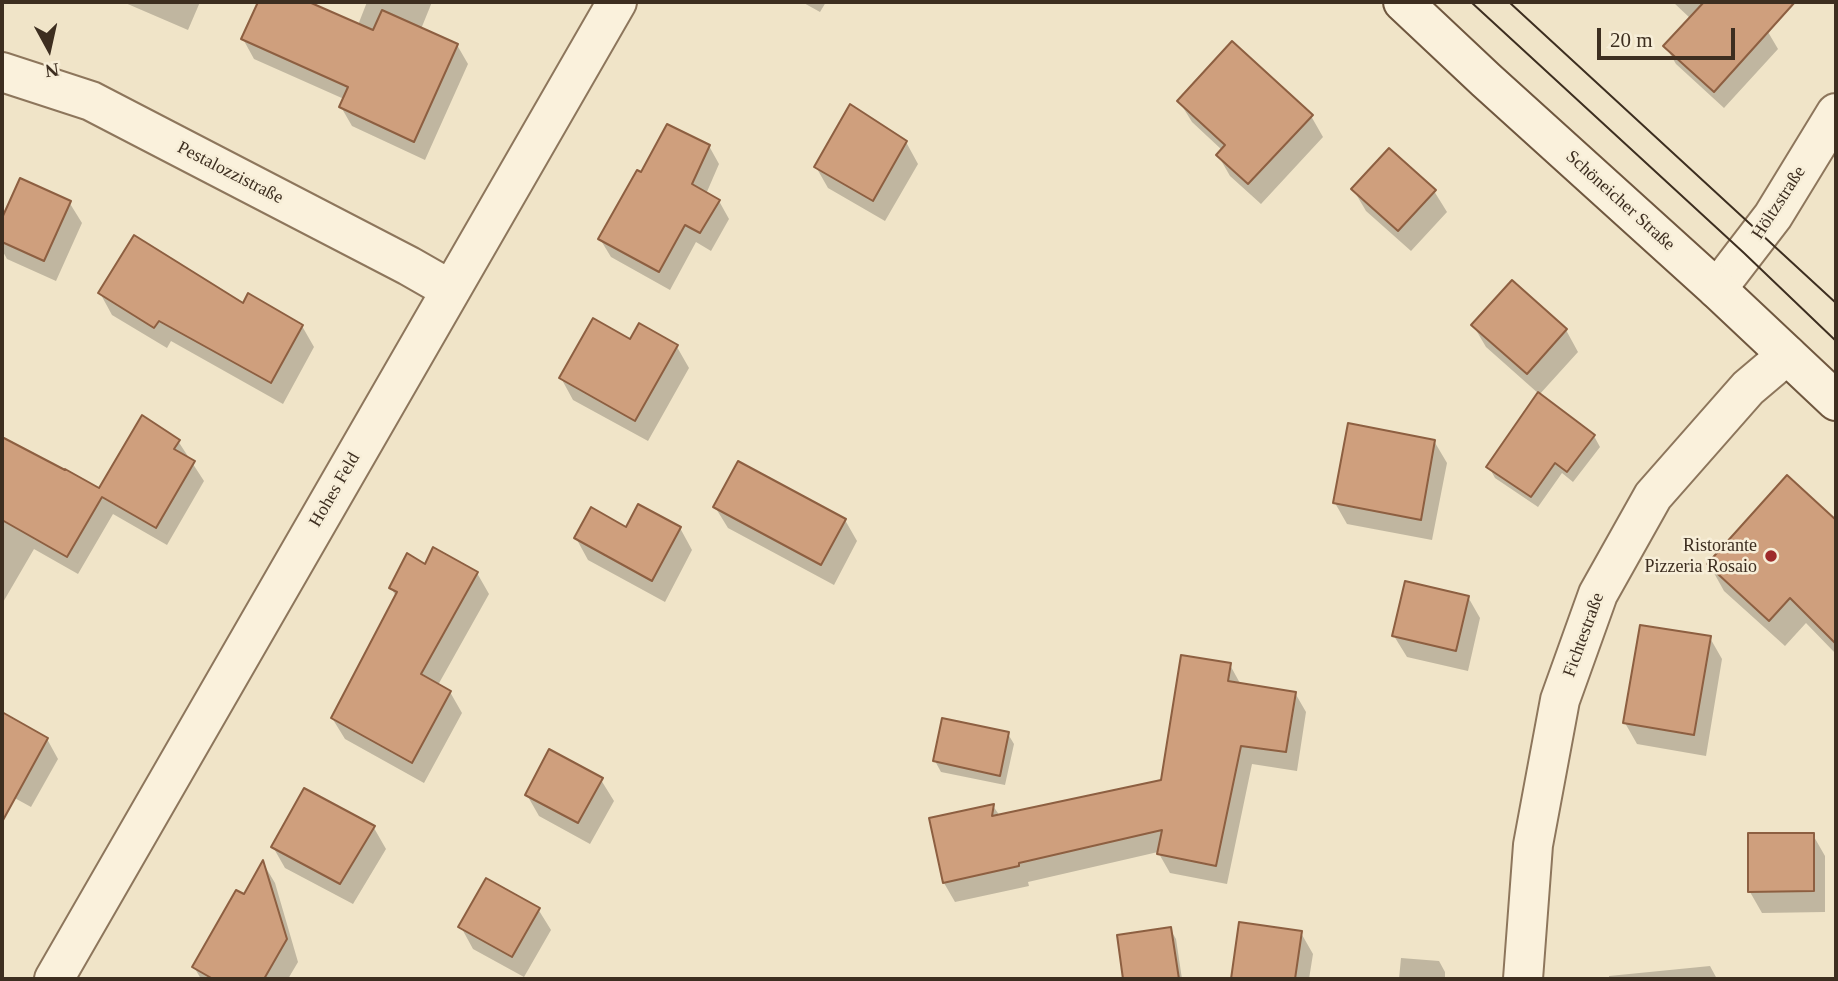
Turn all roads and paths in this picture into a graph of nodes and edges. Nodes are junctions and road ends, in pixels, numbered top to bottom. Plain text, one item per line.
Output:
1 (617, 2) edge
2 (1403, 2) edge
3 (2, 72) edge
4 (1836, 113) edge
5 (1717, 289) junction
6 (452, 290) junction
7 (1787, 355) junction
8 (1836, 401) edge
9 (54, 979) edge
10 (1523, 979) edge

1 - 6 street, Hohes Feld
2 - 5 street, Schöneicher Straße
3 - 6 street, Pestalozzistraße
4 - 5 street, Höltzstraße
5 - 7 street, Schöneicher Straße
6 - 9 street, Hohes Feld
7 - 8 street, Schöneicher Straße
7 - 10 street, Fichtestraße

